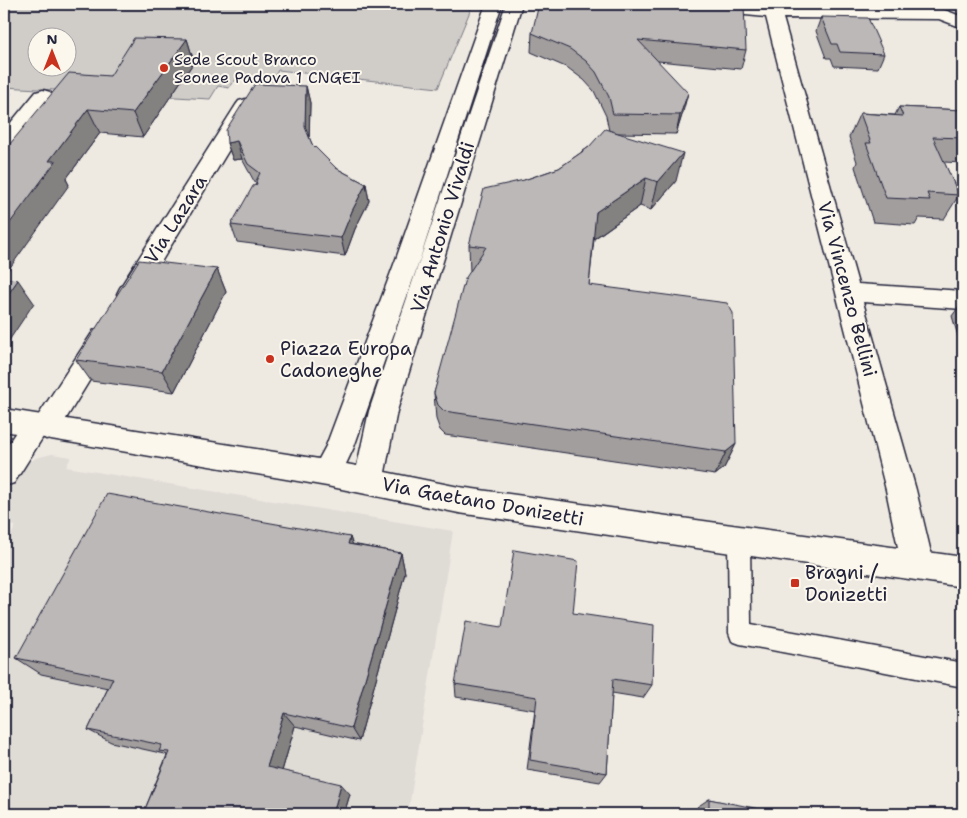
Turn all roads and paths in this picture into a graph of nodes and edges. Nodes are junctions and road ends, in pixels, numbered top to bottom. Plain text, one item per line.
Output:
1 (494, 4) edge
2 (514, 4) edge
3 (682, 4) edge
4 (868, 8) edge
5 (773, 13) junction
6 (963, 23) edge
7 (257, 87) edge
8 (43, 96) dead end
9 (4, 144) edge
10 (849, 292) junction
11 (963, 300) edge
12 (4, 420) edge
13 (40, 427) junction
14 (327, 473) junction
15 (4, 474) edge
16 (368, 482) junction
17 (739, 540) junction
18 (913, 564) junction
19 (963, 572) edge
20 (963, 675) edge

1 - 14 street, Via Antonio Vivaldi
2 - 16 street, Via Antonio Vivaldi
3 - 5 street
4 - 5 street
4 - 6 street
5 - 10 street, Via Vincenzo Bellini
7 - 13 street, Via Lazara
8 - 9 street
10 - 11 street
10 - 18 street, Via Vincenzo Bellini
12 - 13 street, Via Gaetano Donizetti
13 - 14 street, Via Gaetano Donizetti
13 - 15 street, Via Lazara
14 - 16 street, Via Gaetano Donizetti
16 - 17 street, Via Gaetano Donizetti
17 - 18 street, Via Gaetano Donizetti
17 - 20 lane
18 - 19 street, Via Gaetano Donizetti

